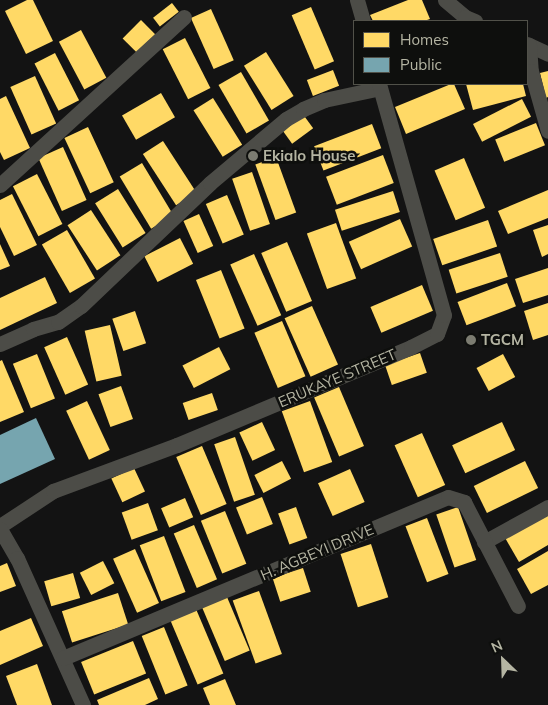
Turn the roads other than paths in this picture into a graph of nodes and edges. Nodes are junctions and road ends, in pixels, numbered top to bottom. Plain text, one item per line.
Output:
1 (357, 0) edge
2 (445, 0) edge
3 (184, 17) dead end
4 (363, 20) edge
5 (472, 20) edge
6 (528, 45) edge
7 (548, 54) edge
8 (380, 86) edge
9 (548, 131) edge
10 (0, 185) edge
11 (0, 344) edge
12 (548, 507) edge
13 (0, 527) edge
14 (484, 542) junction
15 (518, 606) dead end
16 (63, 658) junction
17 (83, 705) edge

1 - 4 street
2 - 5 street
3 - 10 street
6 - 7 street
6 - 9 street
8 - 11 street
8 - 13 street, ERUKAYE STREET
12 - 14 street
13 - 16 street
14 - 15 street, H. AGBEYI DRIVE
14 - 16 street, H. AGBEYI DRIVE
16 - 17 street

